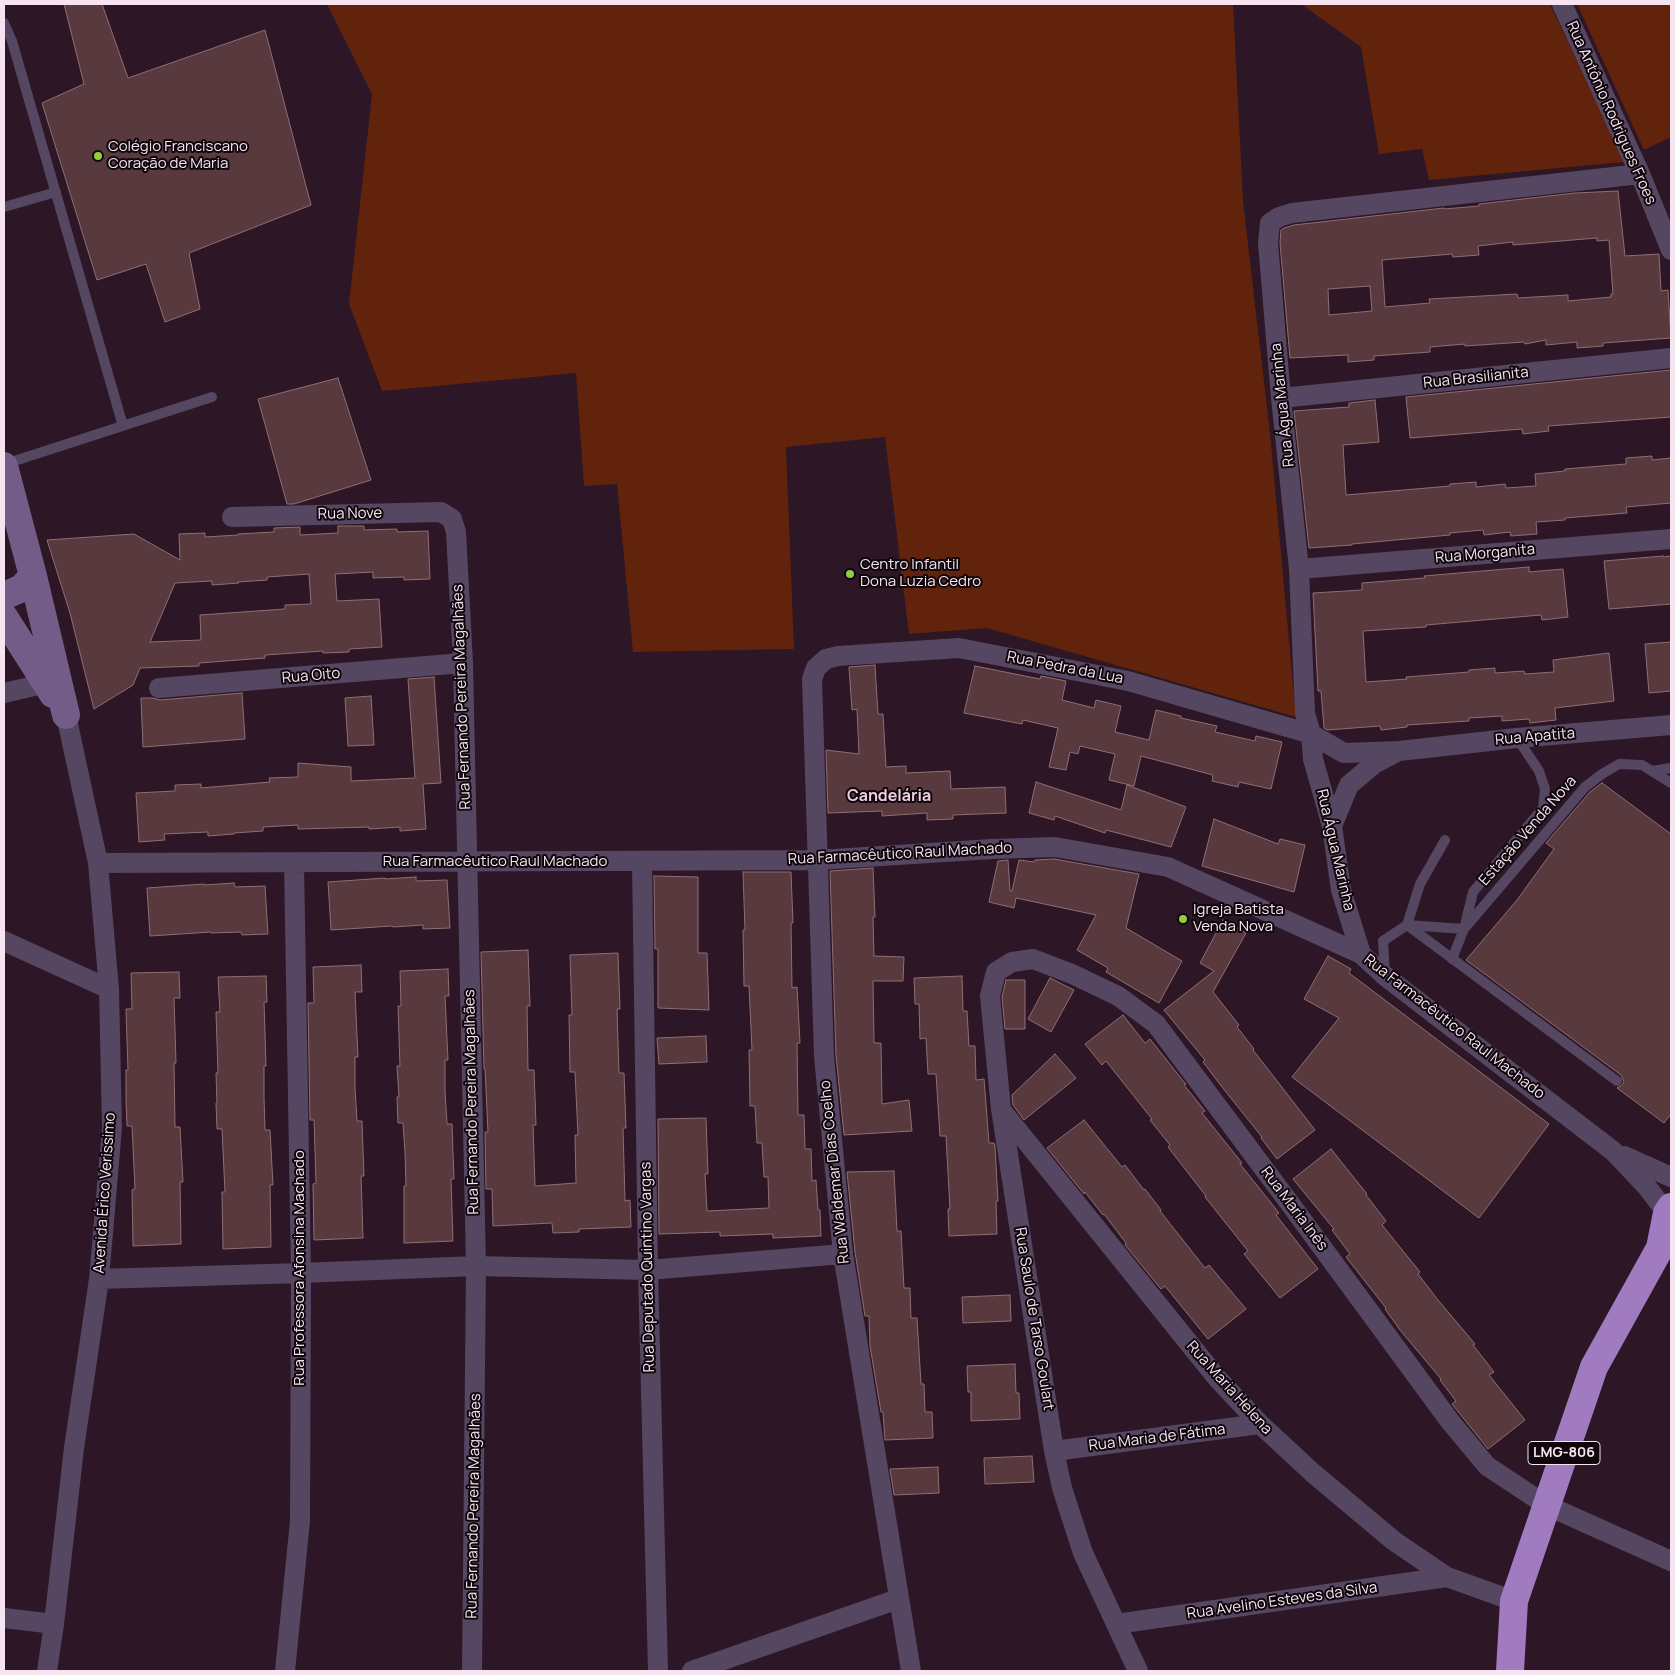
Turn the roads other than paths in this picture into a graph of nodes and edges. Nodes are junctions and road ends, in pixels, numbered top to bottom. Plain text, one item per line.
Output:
1 (1562, 4) edge
2 (4, 23) edge
3 (8, 44) edge
4 (1640, 174) junction
5 (56, 192) junction
6 (5, 205) edge
7 (1671, 250) edge
8 (1671, 358) edge
9 (212, 397) dead end
10 (1282, 398) junction
11 (123, 426) junction
12 (4, 465) edge
13 (232, 517) dead end
14 (456, 532) joint
15 (1671, 539) edge
16 (1299, 569) junction
17 (33, 576) junction
18 (4, 596) edge
19 (4, 617) edge
20 (463, 663) junction
21 (816, 668) joint
22 (47, 683) junction
23 (159, 688) dead end
24 (4, 693) edge
25 (66, 715) junction
26 (1671, 725) edge
27 (1311, 734) junction
28 (1517, 738) junction
29 (1399, 751) junction
30 (1671, 768) edge
31 (1652, 771) junction
32 (1671, 783) edge
33 (1332, 826) junction
34 (1445, 840) dead end
35 (818, 860) junction
36 (466, 861) junction
37 (642, 862) junction
38 (98, 863) junction
39 (294, 863) junction
40 (1407, 925) junction
41 (1464, 929) junction
42 (4, 941) edge
43 (1361, 954) junction
44 (1452, 959) junction
45 (1012, 962) joint
46 (1385, 976) junction
47 (109, 989) junction
48 (1617, 1081) dead end
49 (1001, 1110) junction
50 (1613, 1151) junction
51 (1671, 1177) edge
52 (1668, 1226) edge
53 (843, 1254) junction
54 (476, 1266) junction
55 (648, 1270) junction
56 (301, 1273) junction
57 (99, 1279) junction
58 (1260, 1424) junction
59 (1054, 1451) junction
60 (1546, 1506) junction
61 (1671, 1561) edge
62 (1447, 1577) junction
63 (898, 1599) junction
64 (1514, 1601) junction
65 (4, 1618) edge
66 (54, 1624) junction
67 (1116, 1624) junction
68 (47, 1671) edge
69 (285, 1671) edge
70 (472, 1671) edge
71 (658, 1671) edge
72 (692, 1671) edge
73 (911, 1671) edge
74 (1138, 1671) edge
75 (1510, 1671) edge

1 - 4 street, Rua Antônio Rodrigues Froes
2 - 3 lane
3 - 5 lane
4 - 7 street, Rua Antônio Rodrigues Froes
4 - 10 street, Rua Água Marinha
5 - 6 lane
5 - 11 lane
8 - 10 street, Rua Brasilianita
9 - 11 lane
10 - 16 street, Rua Água Marinha
11 - 12 lane
12 - 17 street
13 - 14 street, Rua Nove
14 - 20 street, Rua Fernando Pereira Magalhães
15 - 16 street, Rua Morganita
16 - 27 street, Rua Água Marinha
17 - 18 street
17 - 25 street
19 - 22 street
20 - 23 street, Rua Oito
20 - 36 street, Rua Fernando Pereira Magalhães
21 - 27 street, Rua Pedra da Lua
21 - 35 street, Rua Waldemar Dias Coelho
22 - 24 street
22 - 25 street
25 - 38 street, Avenida Érico Verissimo
26 - 28 street, Rua Apatita
27 - 29 street, Rua Apatita
27 - 33 street, Rua Água Marinha
28 - 29 street, Rua Apatita
28 - 41 lane, Estação Venda Nova
29 - 33 street, Rua Apatita
30 - 31 lane, Estação Venda Nova
31 - 32 lane, Estação Venda Nova
31 - 41 lane, Estação Venda Nova
33 - 43 street, Rua Água Marinha
34 - 40 lane
35 - 37 street, Rua Farmacêutico Raul Machado
35 - 43 street, Rua Farmacêutico Raul Machado
35 - 53 street, Rua Waldemar Dias Coelho
36 - 37 street, Rua Farmacêutico Raul Machado
36 - 39 street, Rua Farmacêutico Raul Machado
36 - 54 street, Rua Fernando Pereira Magalhães
37 - 55 street, Rua Deputado Quintino Vargas
38 - 39 street, Rua Farmacêutico Raul Machado
38 - 47 street, Avenida Érico Verissimo
39 - 56 street, Rua Professora Afonsina Machado
40 - 41 lane
40 - 44 lane
40 - 46 lane
41 - 44 lane, Estação Venda Nova
42 - 47 street
43 - 46 street, Rua Farmacêutico Raul Machado
44 - 48 lane
45 - 49 street, Rua Saulo de Tarso Goulart
45 - 60 street, Rua Maria Inês
46 - 50 street, Rua Farmacêutico Raul Machado
47 - 57 street, Avenida Érico Verissimo
49 - 58 street, Rua Maria Helena
49 - 59 street, Rua Saulo de Tarso Goulart
50 - 51 street, Rua Farmacêutico Raul Machado
50 - 52 street, Rua Farmacêutico Raul Machado
52 - 60 highway, LMG-806
53 - 55 street
53 - 63 street, Rua Waldemar Dias Coelho
54 - 55 street
54 - 56 street
54 - 70 street, Rua Fernando Pereira Magalhães
55 - 71 street, Rua Deputado Quintino Vargas
56 - 57 street
56 - 69 street, Rua Professora Afonsina Machado
57 - 66 street, Avenida Érico Verissimo
58 - 59 street, Rua Maria de Fátima
58 - 62 street, Rua Maria Helena
59 - 67 street, Rua Saulo de Tarso Goulart
60 - 61 street, Rua Maria Inês
60 - 64 highway, LMG-806
62 - 64 street, Rua Maria Helena
62 - 67 street, Rua Avelino Esteves da Silva
63 - 72 street
63 - 73 street, Rua Waldemar Dias Coelho
64 - 75 highway, LMG-806
65 - 66 street
66 - 68 street, Avenida Érico Verissimo
67 - 74 street, Rua Saulo de Tarso Goulart

